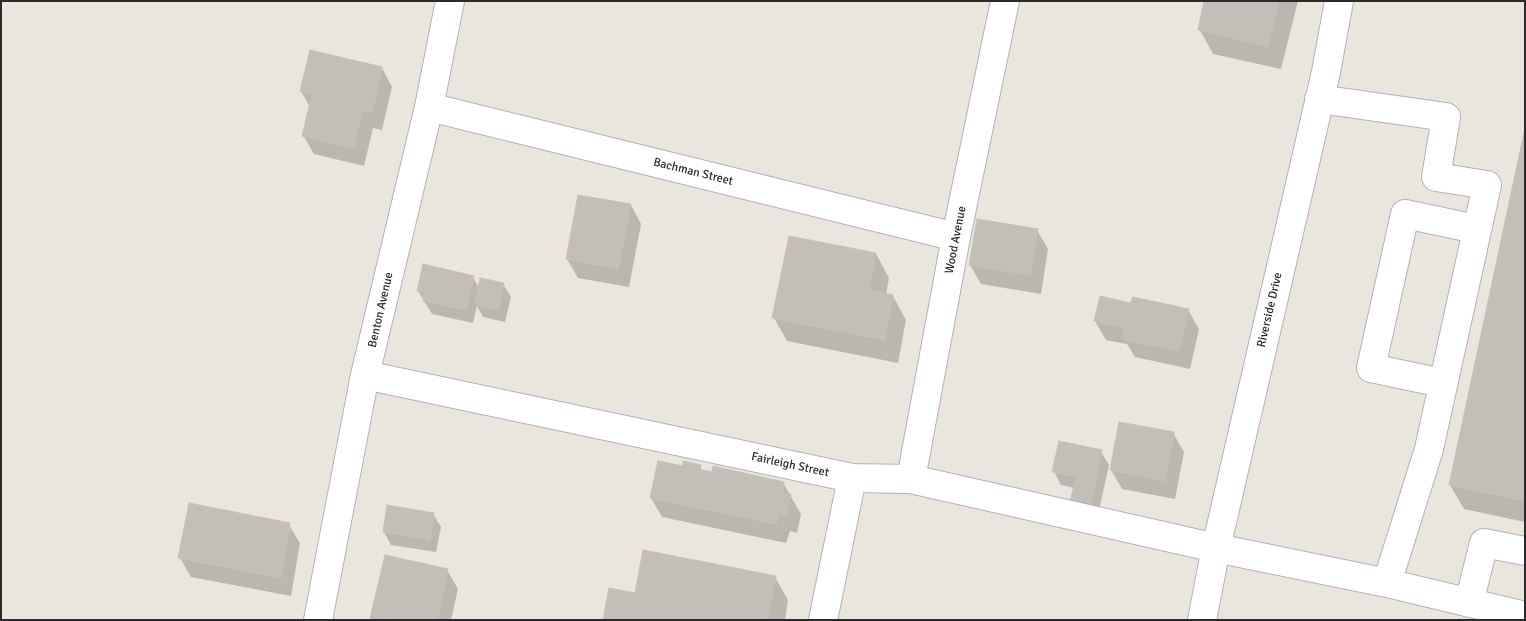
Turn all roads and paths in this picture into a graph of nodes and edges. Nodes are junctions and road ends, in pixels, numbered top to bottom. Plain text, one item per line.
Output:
1 (450, 1) edge
2 (1005, 1) edge
3 (1339, 1) edge
4 (1319, 99) junction
5 (429, 107) junction
6 (1476, 230) junction
7 (956, 237) junction
8 (365, 376) junction
9 (1442, 383) junction
10 (852, 478) junction
11 (911, 479) junction
12 (1216, 548) junction
13 (1525, 551) edge
14 (1387, 583) junction
15 (1470, 603) junction
16 (1525, 616) edge
17 (318, 620) edge
18 (823, 620) edge
19 (1202, 620) edge

1 - 5 street, Benton Avenue
2 - 7 street, Wood Avenue
3 - 4 street, Riverside Drive
4 - 6 street
4 - 12 street, Riverside Drive
5 - 7 street, Bachman Street
5 - 8 street, Benton Avenue
6 - 9 street
6 - 9 street
7 - 11 street, Wood Avenue
8 - 10 street, Fairleigh Street
8 - 17 street, Benton Avenue
9 - 14 street
10 - 11 street, Fairleigh Street
10 - 18 street
11 - 12 street, Fairleigh Street
12 - 14 street, Fairleigh Street
12 - 19 street, Riverside Drive
13 - 15 street
14 - 15 street, Fairleigh Street
15 - 16 street, Fairleigh Street

